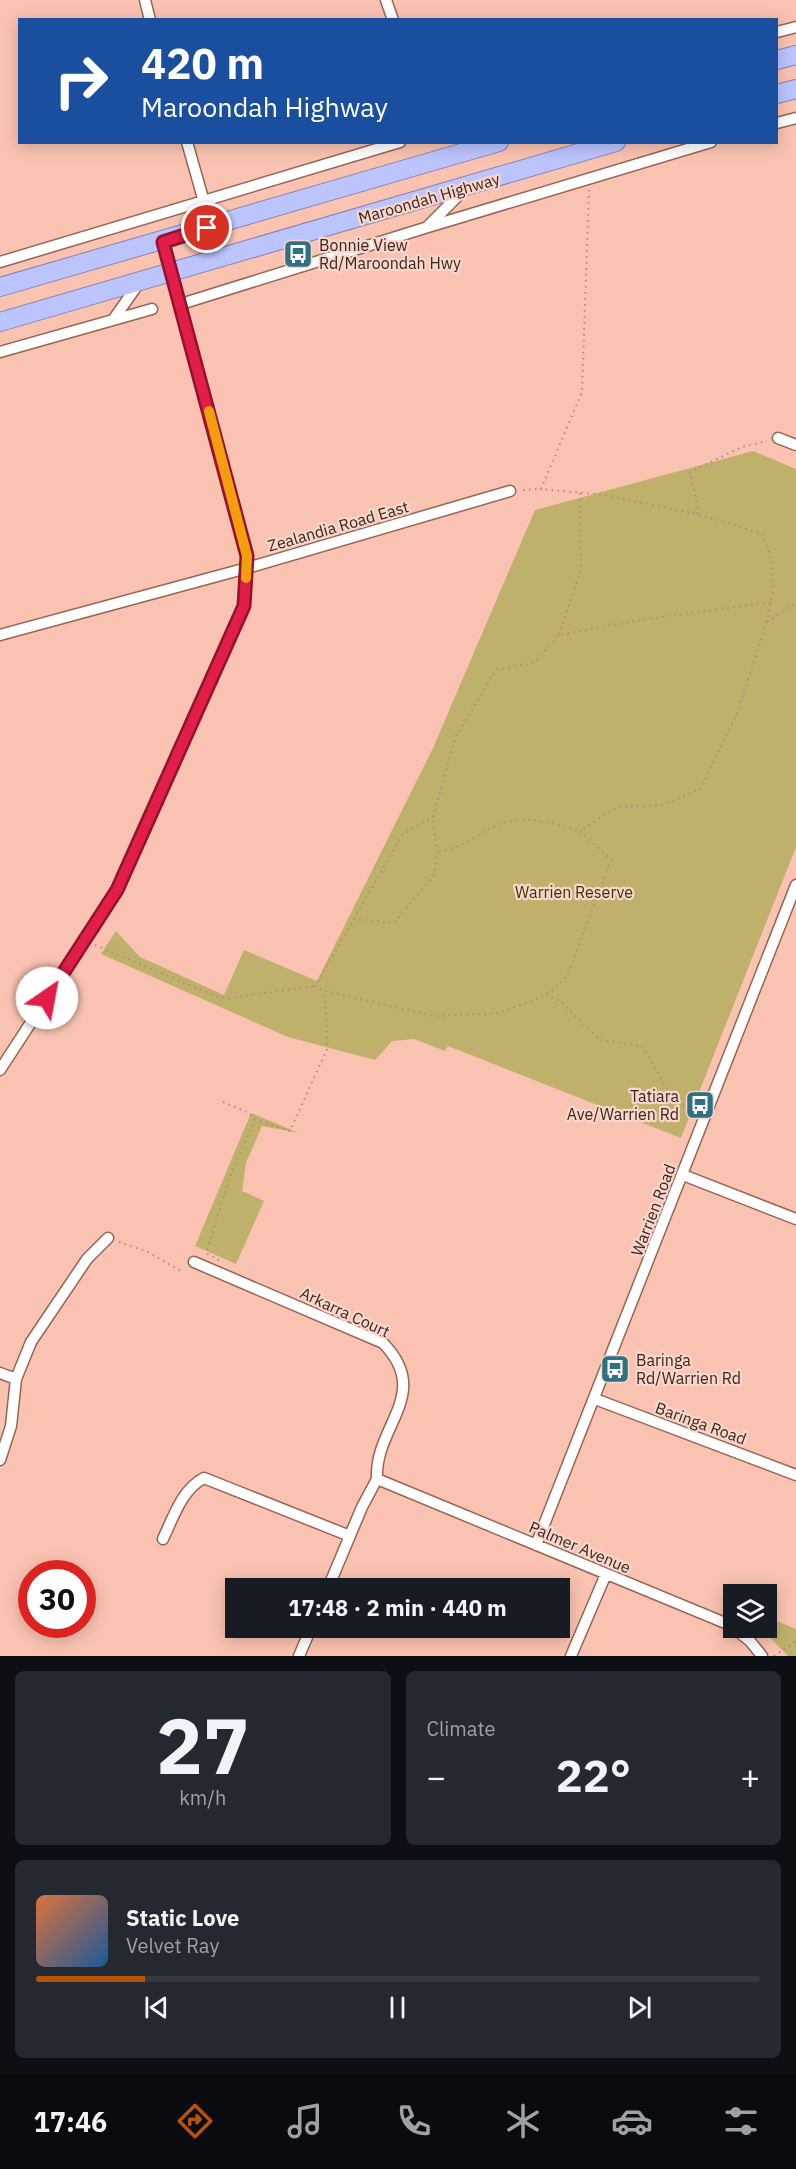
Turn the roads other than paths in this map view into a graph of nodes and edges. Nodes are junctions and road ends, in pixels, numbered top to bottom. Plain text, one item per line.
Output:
1 (145, 0) edge
2 (386, 0) edge
3 (150, 18) edge
4 (392, 18) edge
5 (796, 27) edge
6 (778, 32) edge
7 (796, 55) edge
8 (778, 60) edge
9 (796, 89) edge
10 (778, 94) edge
11 (796, 118) edge
12 (778, 123) edge
13 (188, 144) edge
14 (393, 144) edge
15 (492, 144) edge
16 (609, 144) edge
17 (704, 144) edge
18 (466, 188) junction
19 (204, 202) junction
20 (428, 227) junction
21 (163, 242) junction
22 (0, 261) edge
23 (172, 273) junction
24 (139, 283) junction
25 (0, 287) edge
26 (181, 304) junction
27 (152, 309) dead end
28 (113, 320) junction
29 (0, 322) edge
30 (0, 352) edge
31 (778, 438) road end
32 (796, 445) edge
33 (510, 491) road end
34 (247, 568) junction
35 (0, 635) edge
36 (796, 885) edge
37 (0, 1070) edge
38 (683, 1175) junction
39 (796, 1219) edge
40 (108, 1238) road end
41 (194, 1262) road end
42 (0, 1372) edge
43 (16, 1379) junction
44 (595, 1399) junction
45 (0, 1460) edge
46 (796, 1475) edge
47 (377, 1479) junction
48 (350, 1536) junction
49 (163, 1539) dead end
50 (536, 1545) junction
51 (606, 1574) junction
52 (332, 1578) edge
53 (307, 1638) edge
54 (299, 1656) edge
55 (571, 1656) edge
56 (762, 1656) edge

1 - 3 street
2 - 4 street
5 - 6 street
7 - 8 highway
9 - 10 highway
11 - 12 street
13 - 19 street
14 - 19 street
15 - 21 highway, Maroondah Highway
16 - 18 highway, Maroondah Highway
17 - 20 street
18 - 20 street
18 - 23 highway, Maroondah Highway
19 - 22 street
20 - 26 street
21 - 23 street
21 - 25 highway, Maroondah Highway
23 - 24 highway, Maroondah Highway
23 - 26 street
24 - 28 street
24 - 29 highway, Maroondah Highway
26 - 34 street
27 - 28 street
28 - 30 street
31 - 32 street
33 - 34 street, Zealandia Road East
34 - 35 street, Zealandia Road East
34 - 37 street
36 - 38 street, Warrien Road
38 - 39 street
38 - 44 street, Warrien Road
40 - 43 street
41 - 47 street, Arkarra Court
42 - 43 street
43 - 45 street
44 - 46 street, Baringa Road
44 - 50 street, Warrien Road
47 - 48 street, Arkarra Court
47 - 50 street, Palmer Avenue
48 - 49 street
48 - 52 street, Arkarra Court
50 - 51 street, Palmer Avenue
51 - 55 street
51 - 56 street, Palmer Avenue
53 - 54 street

